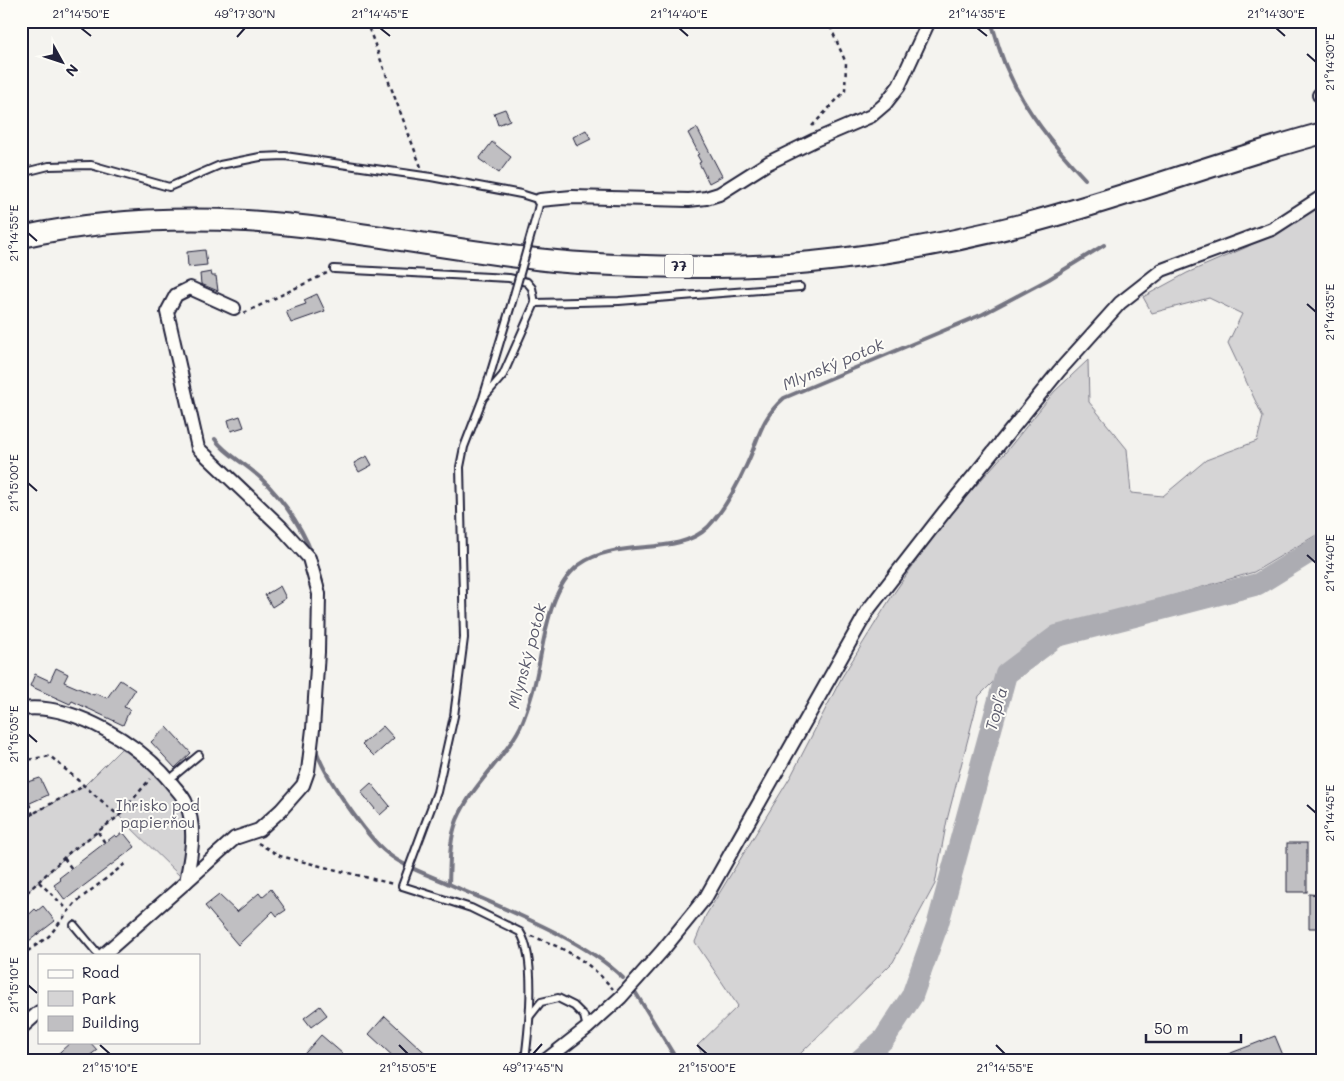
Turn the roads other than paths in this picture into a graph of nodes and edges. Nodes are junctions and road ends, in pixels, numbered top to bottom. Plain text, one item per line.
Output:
1 (930, 21) edge
2 (1323, 133) edge
3 (21, 173) edge
4 (1323, 196) edge
5 (540, 200) junction
6 (21, 237) edge
7 (334, 269) road end
8 (800, 287) dead end
9 (536, 303) junction
10 (234, 308) road end
11 (483, 398) junction
12 (21, 709) edge
13 (199, 755) dead end
14 (169, 780) junction
15 (186, 882) junction
16 (74, 925) dead end
17 (98, 954) edge
18 (104, 954) edge
19 (38, 1013) edge
20 (530, 1016) junction
21 (21, 1028) edge
22 (587, 1028) junction
23 (525, 1060) edge
24 (546, 1060) edge

1 - 5 street
2 - 6 main road, 77
3 - 5 lane
4 - 22 street
5 - 11 lane, bridge
7 - 9 lane
8 - 9 lane
9 - 11 lane
10 - 15 street
11 - 20 lane
12 - 14 street
13 - 14 lane
14 - 15 street
15 - 18 street
16 - 17 lane
19 - 21 street
20 - 22 lane
20 - 23 lane
22 - 24 street

